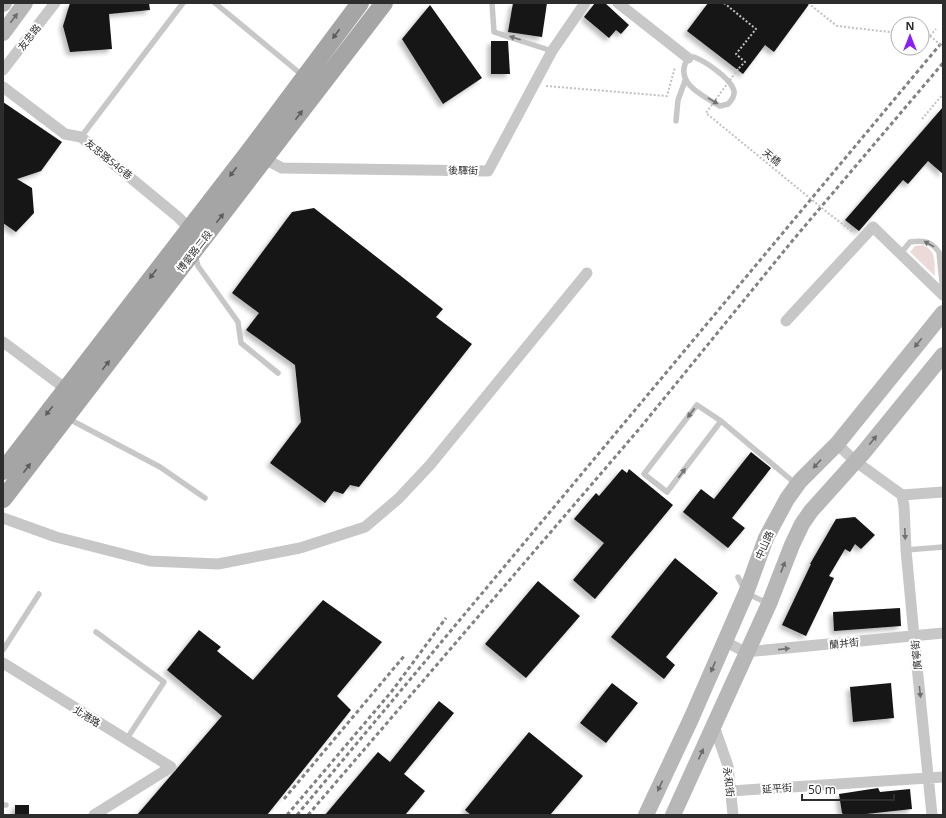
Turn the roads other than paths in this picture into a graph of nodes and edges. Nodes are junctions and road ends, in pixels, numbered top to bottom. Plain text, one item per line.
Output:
1 (25, 3) edge
2 (55, 3) edge
3 (183, 3) edge
4 (216, 3) edge
5 (360, 3) edge
6 (384, 3) edge
7 (492, 3) edge
8 (585, 3) edge
9 (618, 3) edge
10 (3, 33) edge
11 (552, 51) junction
12 (688, 58) junction
13 (3, 70) edge
14 (304, 77) junction
15 (685, 81) junction
16 (3, 87) edge
17 (676, 121) dead end
18 (81, 137) junction
19 (257, 155) junction
20 (189, 228) junction
21 (194, 251) junction
22 (901, 253) junction
23 (587, 273) dead end
24 (943, 293) edge
25 (943, 313) edge
26 (786, 321) dead end
27 (3, 342) edge
28 (943, 355) edge
29 (278, 374) dead end
30 (66, 389) junction
31 (65, 416) junction
32 (720, 421) junction
33 (837, 444) junction
34 (855, 461) junction
35 (3, 471) edge
36 (797, 485) junction
37 (943, 492) edge
38 (902, 496) junction
39 (205, 498) dead end
40 (3, 499) edge
41 (3, 518) edge
42 (943, 547) edge
43 (906, 550) junction
44 (738, 577) dead end
45 (746, 593) junction
46 (39, 594) dead end
47 (768, 604) junction
48 (96, 632) dead end
49 (943, 633) edge
50 (914, 636) junction
51 (724, 641) junction
52 (3, 650) edge
53 (745, 652) junction
54 (3, 663) edge
55 (694, 712) junction
56 (714, 726) junction
57 (126, 740) junction
58 (943, 777) edge
59 (929, 778) junction
60 (731, 791) junction
61 (94, 815) edge
62 (646, 815) edge
63 (673, 815) edge
64 (733, 815) edge
65 (932, 815) edge

10 -> 1 main road
2 - 13 street, 友忠路
3 - 18 lane
4 - 14 lane
5 -> 14 main road, 博愛路二段
19 -> 6 main road, 博愛路二段
11 -> 7 lane
8 - 11 street, 後驛街
9 - 12 street
11 - 19 street, 後驛街
12 - 15 lane
15 -> 12 lane
14 - 19 main road, 博愛路二段
15 - 17 lane
16 - 18 street, 友忠路546巷
18 - 20 street, 友忠路546巷
19 -> 20 main road, 博愛路二段
21 -> 19 main road, 博愛路二段
20 - 21 street
20 -> 30 main road, 博愛路二段
21 - 29 lane
31 -> 21 main road, 博愛路二段
22 - 24 street
24 -> 22 lane
22 - 26 street
23 - 41 street
25 -> 33 main road, 中山路
27 - 30 street
34 -> 28 main road
30 -> 35 main road, 博愛路二段
31 - 39 lane
40 -> 31 main road, 博愛路二段
32 -> 32 lane
32 - 36 lane
33 - 34 street
33 -> 36 main road, 中山路
34 - 38 street
47 -> 34 main road
36 - 45 main road, 中山路
37 - 38 street
38 -> 43 street, 廣寧街
42 - 43 lane
43 - 50 street, 廣寧街
44 - 45 lane
45 - 47 lane
45 - 51 main road, 中山路
46 - 52 lane
47 - 53 main road
48 - 57 lane
49 - 50 street, 蘭井街
53 -> 50 street, 蘭井街
50 -> 59 street, 廣寧街
51 - 53 street
51 -> 55 main road, 中山路
53 - 56 main road
54 - 57 street, 北港路
55 - 56 main road
55 -> 62 main road, 中山路
56 - 60 street, 永和街
63 -> 56 main road
57 - 61 street, 北港路
58 - 59 street, 延平街
59 - 60 street, 延平街
59 - 65 street, 廣寧街
60 - 64 street, 永和街

